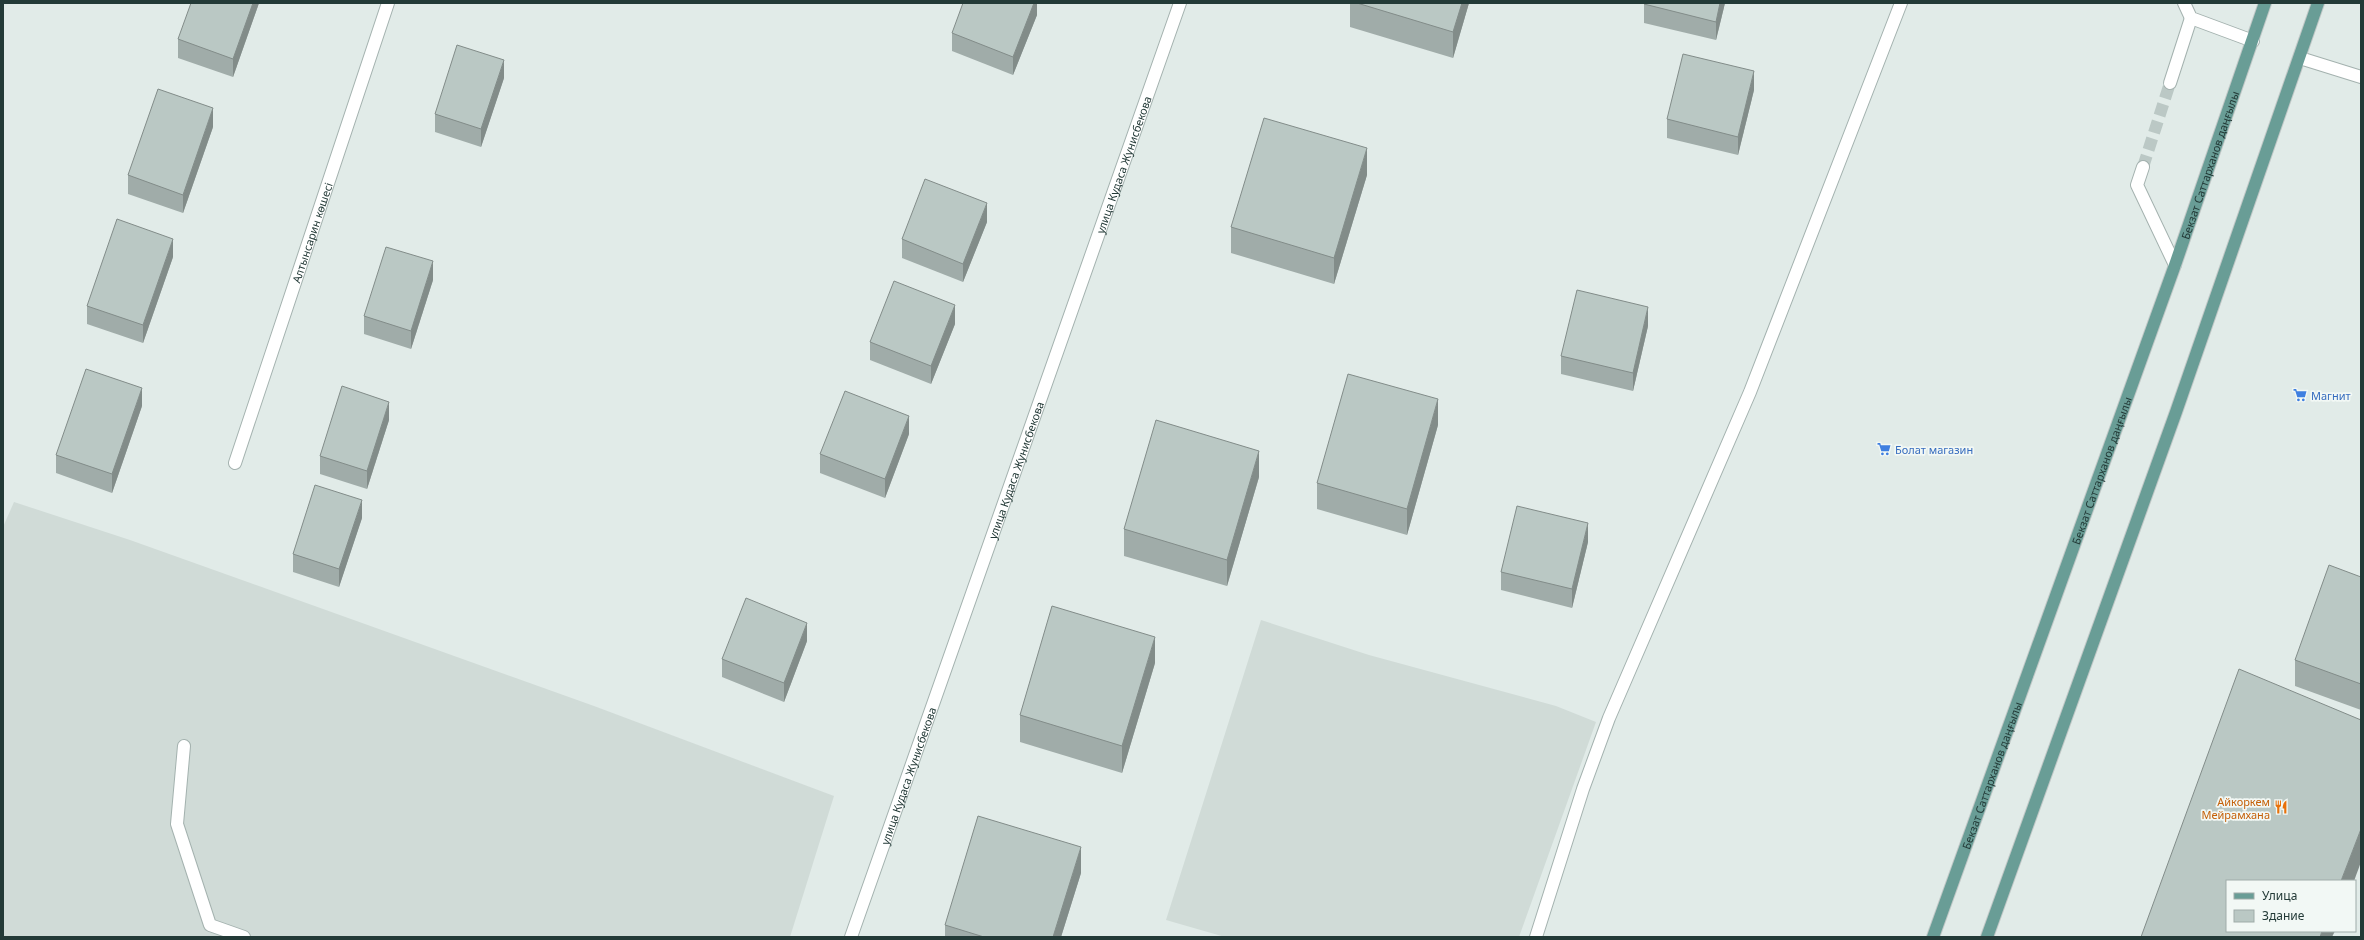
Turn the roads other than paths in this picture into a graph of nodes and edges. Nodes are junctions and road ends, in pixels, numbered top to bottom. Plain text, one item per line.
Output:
1 (388, 3) edge
2 (1180, 3) edge
3 (1901, 3) edge
4 (2184, 3) edge
5 (2265, 3) edge
6 (2318, 3) edge
7 (2191, 18) junction
8 (2253, 41) junction
9 (2300, 58) junction
10 (2361, 77) edge
11 (2170, 83) tunnel mouth
12 (2143, 167) tunnel mouth
13 (2175, 265) junction
14 (235, 463) dead end
15 (184, 746) dead end
16 (244, 937) edge
17 (852, 937) edge
18 (1536, 937) edge
19 (1933, 937) edge
20 (1987, 937) edge

1 - 14 street, Алтынсарин көшесі
2 - 17 street, улица Кудаса Жунисбекова
3 - 18 street
4 - 7 street
5 - 8 main road, Бекзат Саттарханов даңғылы
6 - 9 main road
7 - 8 street
7 - 11 street
8 - 13 main road, Бекзат Саттарханов даңғылы
9 - 10 street
9 - 20 main road
12 - 13 street
13 - 19 main road, Бекзат Саттарханов даңғылы
15 - 16 street

